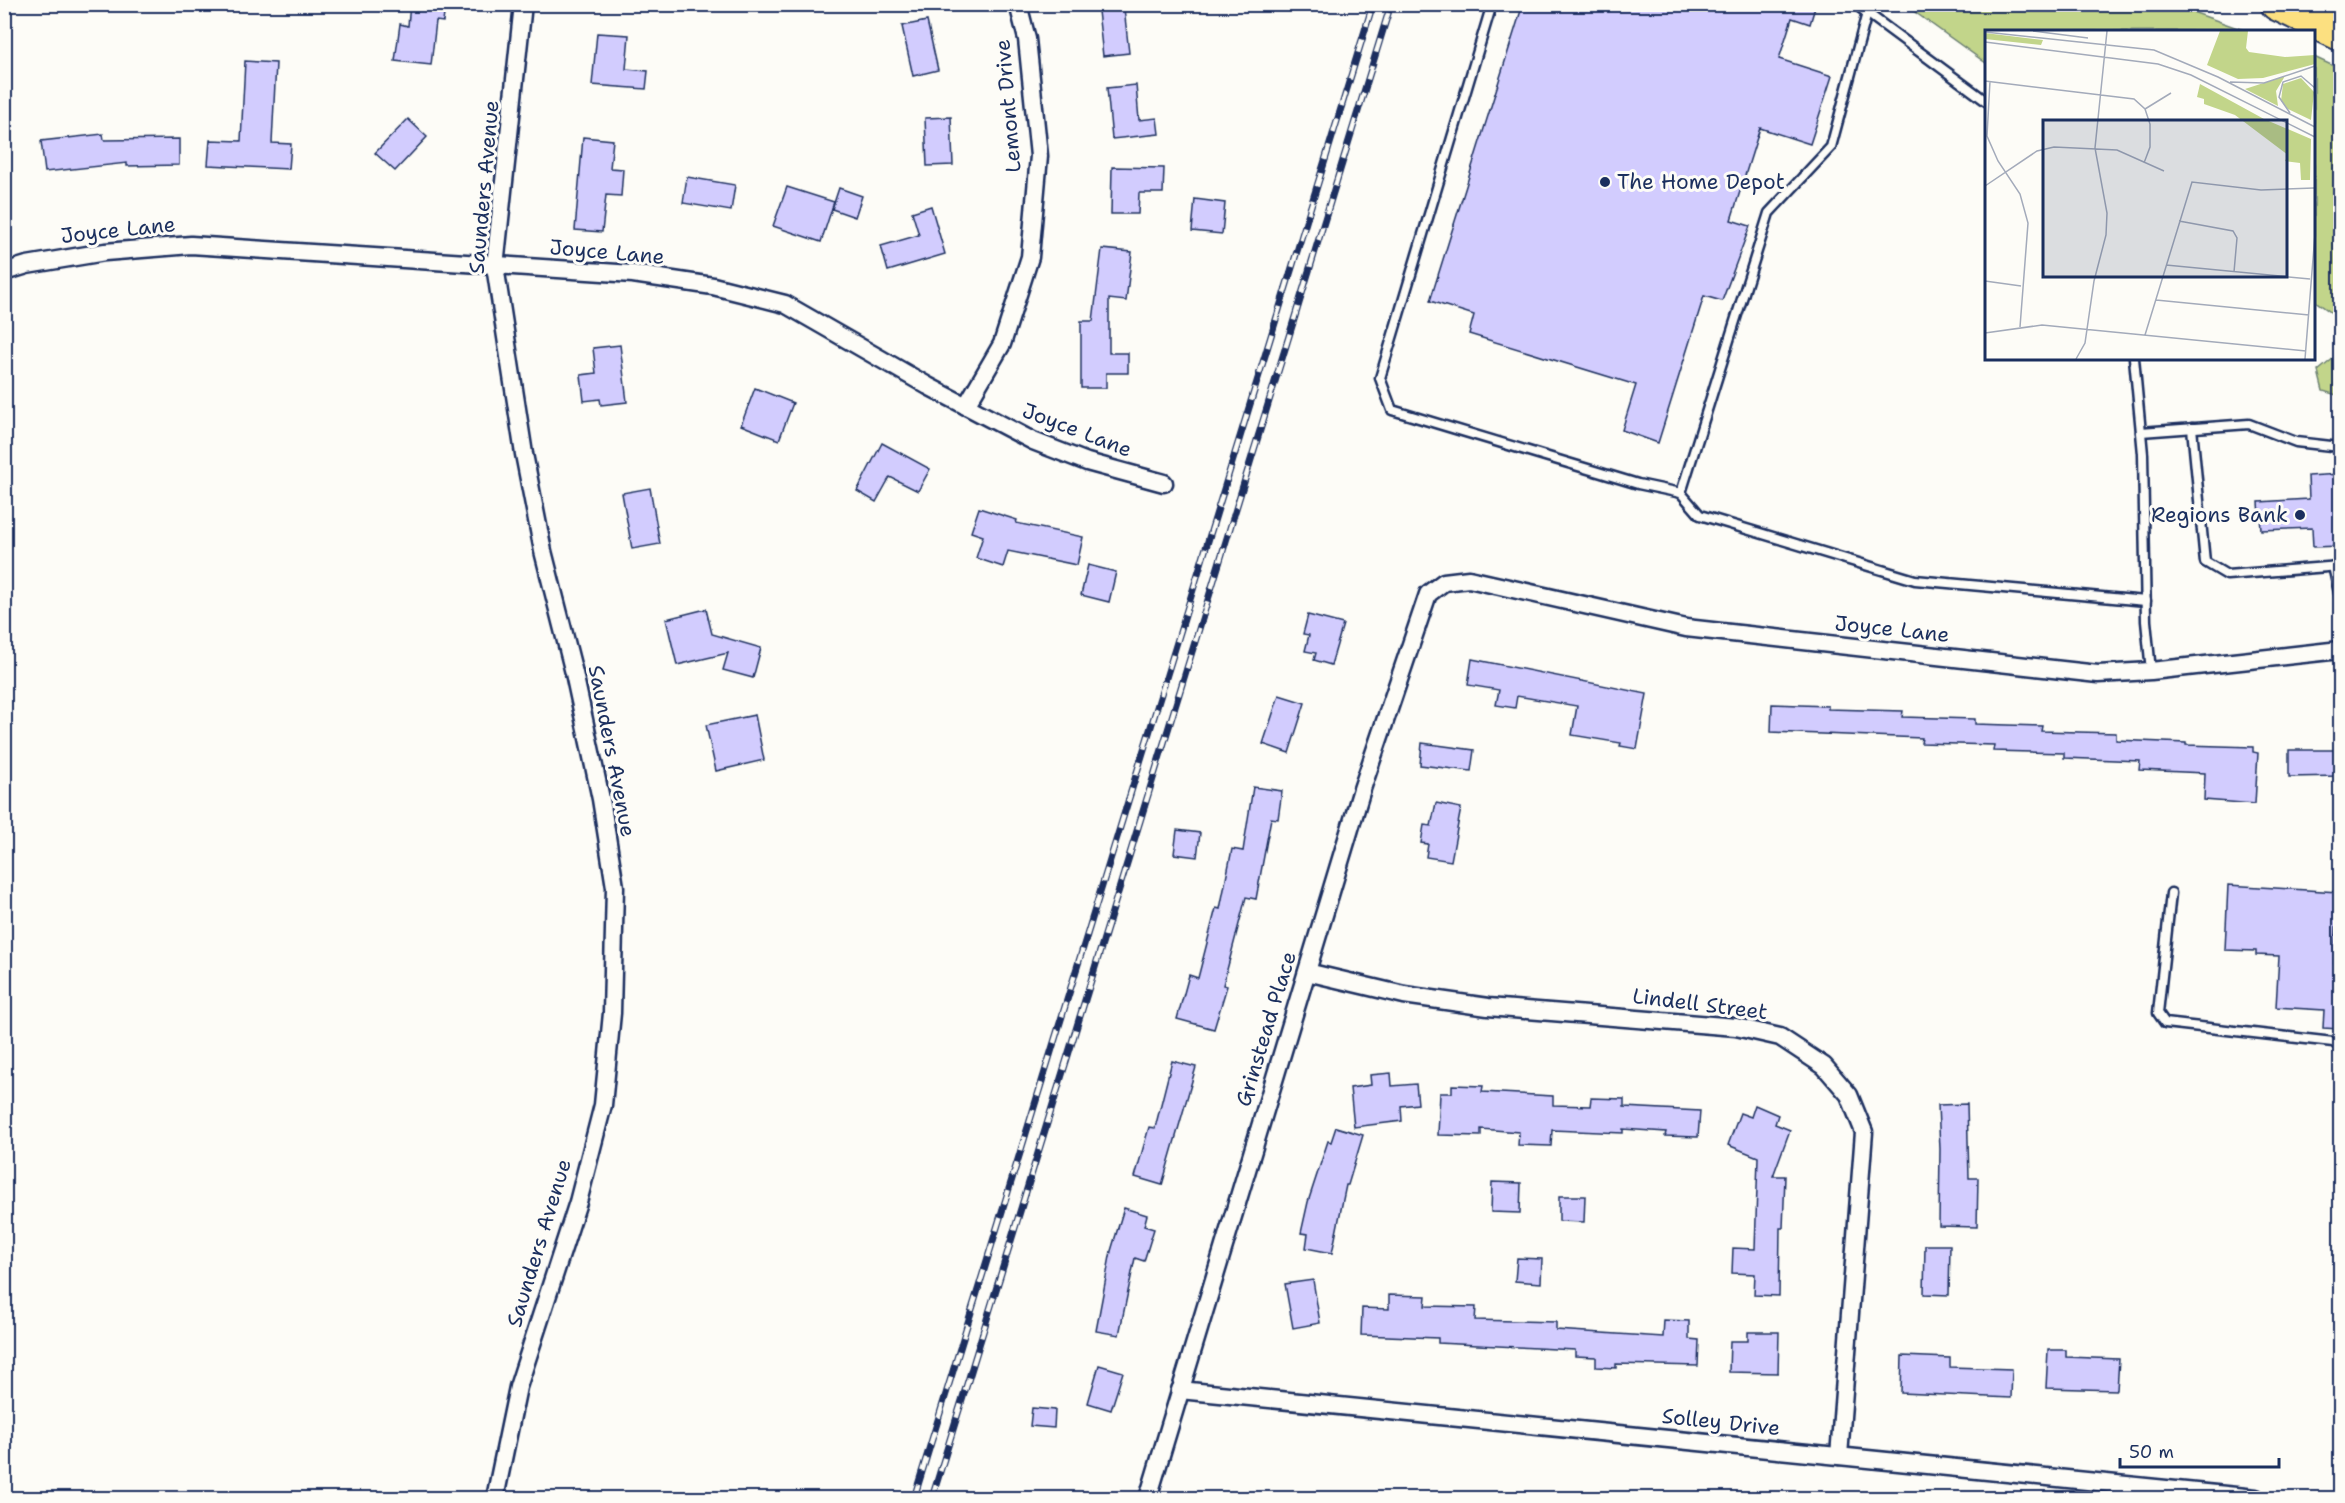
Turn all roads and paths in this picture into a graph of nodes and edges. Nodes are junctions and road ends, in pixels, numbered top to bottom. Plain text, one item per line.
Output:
1 (523, 4) edge
2 (1018, 4) edge
3 (1492, 4) edge
4 (1855, 4) edge
5 (2277, 4) edge
6 (1868, 13) junction
7 (2340, 34) edge
8 (1985, 100) edge
9 (495, 266) junction
10 (4, 272) edge
11 (2134, 360) edge
12 (966, 406) junction
13 (2192, 428) junction
14 (2141, 432) junction
15 (2340, 447) edge
16 (1164, 483) dead end
17 (1681, 494) junction
18 (2337, 566) edge
19 (1444, 582) joint
20 (2340, 597) edge
21 (2146, 601) junction
22 (2340, 650) edge
23 (2151, 671) junction
24 (2171, 893) dead end
25 (1307, 972) junction
26 (2340, 1047) edge
27 (1180, 1390) junction
28 (1839, 1456) junction
29 (495, 1498) edge
30 (1148, 1498) edge
31 (2256, 1498) edge

1 - 9 street, Saunders Avenue
2 - 12 street, Lemont Drive
3 - 17 lane
4 - 6 lane
5 - 7 highway
6 - 8 lane
6 - 17 lane
9 - 10 street, Joyce Lane
9 - 12 street, Joyce Lane
9 - 29 street, Saunders Avenue
11 - 14 lane
12 - 16 street, Joyce Lane
13 - 14 lane
13 - 15 lane
13 - 18 lane
14 - 21 lane
17 - 21 lane
18 - 20 lane
19 - 23 street, Joyce Lane
19 - 25 street, Grinstead Place
21 - 23 lane
22 - 23 street, Joyce Lane
24 - 26 lane
25 - 27 street, Grinstead Place
25 - 28 street, Lindell Street
27 - 28 street, Solley Drive
27 - 30 street, Grinstead Place
28 - 31 street, Solley Drive

